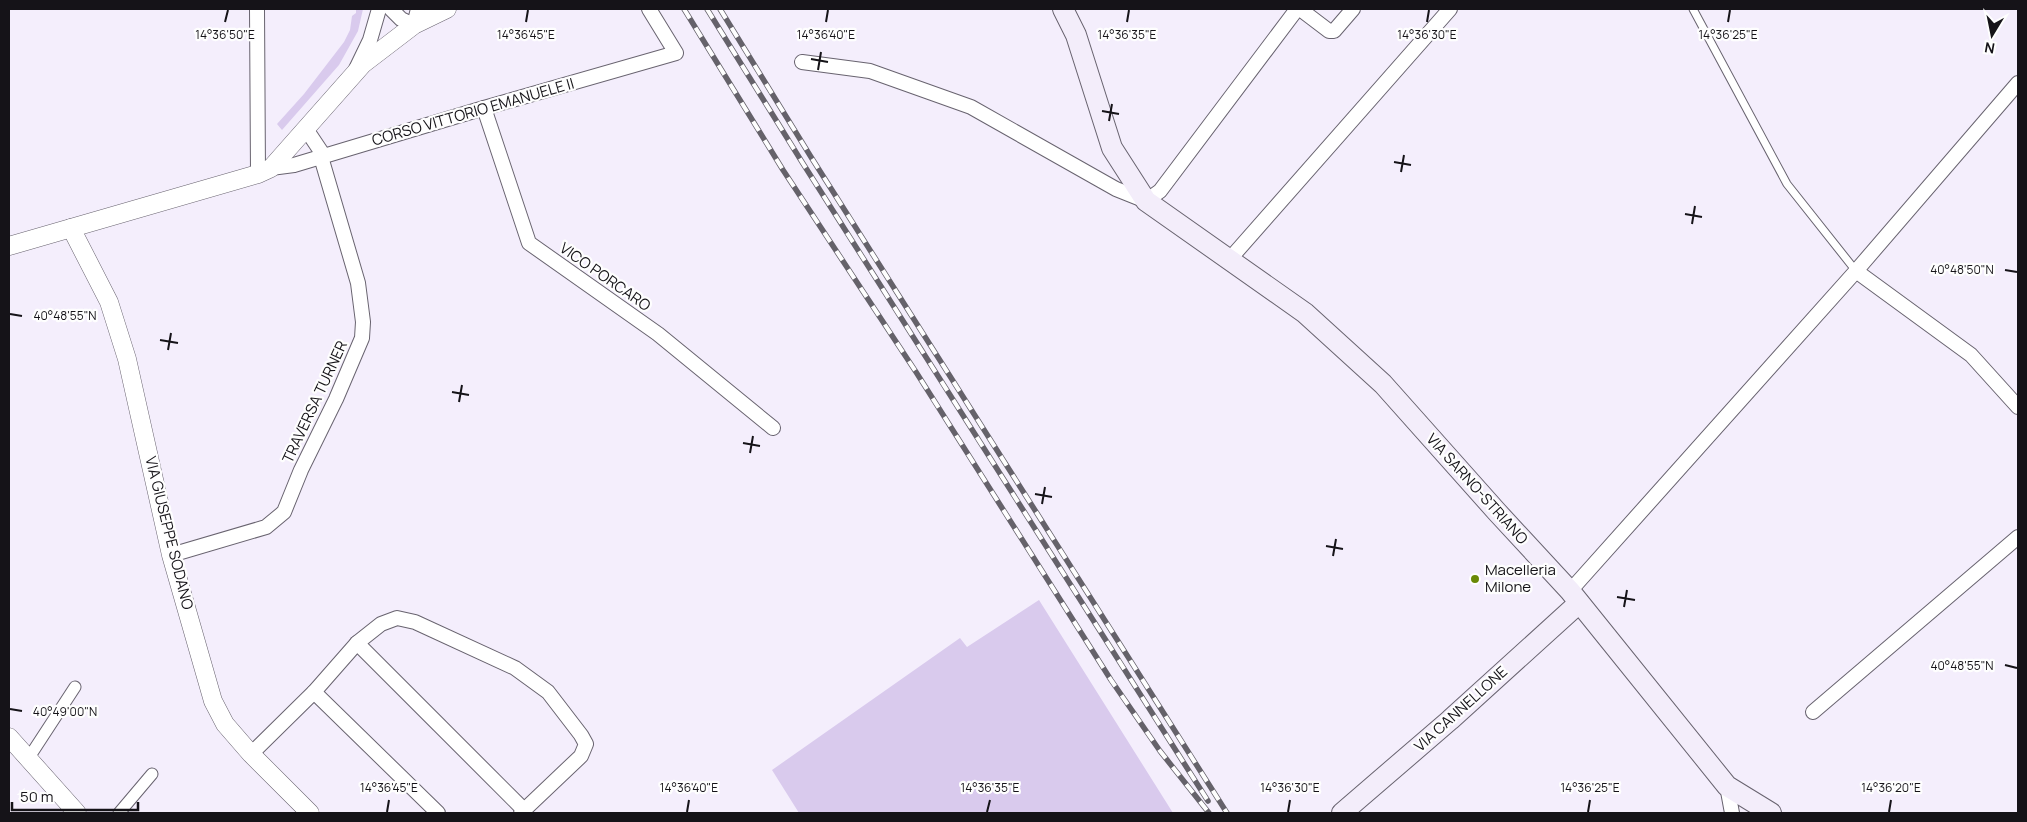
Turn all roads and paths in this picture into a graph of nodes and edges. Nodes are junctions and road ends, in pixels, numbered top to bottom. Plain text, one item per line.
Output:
1 (257, 9) edge
2 (379, 9) edge
3 (391, 9) edge
4 (447, 9) edge
5 (649, 9) edge
6 (1063, 9) edge
7 (1298, 9) edge
8 (1353, 9) edge
9 (1450, 9) edge
10 (1693, 9) edge
11 (416, 17) edge
12 (802, 62) dead end
13 (353, 76) junction
14 (2018, 83) edge
15 (484, 108) junction
16 (306, 129) junction
17 (323, 156) junction
18 (264, 171) junction
19 (1146, 201) junction
20 (71, 228) junction
21 (9, 246) edge
22 (1229, 260) junction
23 (1856, 271) junction
24 (2018, 407) edge
25 (773, 428) dead end
26 (2018, 537) edge
27 (171, 555) junction
28 (1575, 597) junction
29 (357, 643) junction
30 (75, 687) dead end
31 (314, 692) junction
32 (1812, 712) dead end
33 (9, 737) edge
34 (251, 754) junction
35 (28, 759) junction
36 (152, 774) dead end
37 (1727, 786) junction
38 (523, 812) edge
39 (1761, 812) edge
40 (77, 813) edge
41 (119, 813) edge
42 (310, 813) edge
43 (438, 813) edge
44 (1342, 813) edge
45 (1732, 813) edge

1 - 18 street
2 - 13 street
3 - 11 street
4 - 11 street
5 - 15 street, CORSO VITTORIO EMANUELE II
6 - 19 main road
7 - 8 street
7 - 19 street
9 - 22 street
10 - 23 lane
11 - 13 street
12 - 19 street
13 - 16 street
14 - 23 street
15 - 17 street, CORSO VITTORIO EMANUELE II
15 - 25 street, VICO PORCARO
16 - 17 street, TRAVERSA TURNER
16 - 18 street
17 - 18 street, CORSO VITTORIO EMANUELE II
17 - 27 street, TRAVERSA TURNER
18 - 20 street, CORSO VITTORIO EMANUELE II
19 - 22 main road, VIA SARNO-STRIANO
20 - 21 street, CORSO VITTORIO EMANUELE II
20 - 27 street, VIA GIUSEPPE SODANO
22 - 28 main road, VIA SARNO-STRIANO
23 - 24 street
23 - 28 street
26 - 32 street
27 - 34 street, VIA GIUSEPPE SODANO
28 - 37 main road, VIA SARNO-STRIANO
28 - 44 main road, VIA CANNELLONE
29 - 31 street
29 - 38 street
29 - 38 street
30 - 35 street
31 - 34 street
31 - 43 street
33 - 35 street
34 - 42 street, VIA GIUSEPPE SODANO
35 - 40 street
36 - 41 street
37 - 39 main road, VIA SARNO-STRIANO
37 - 45 street

